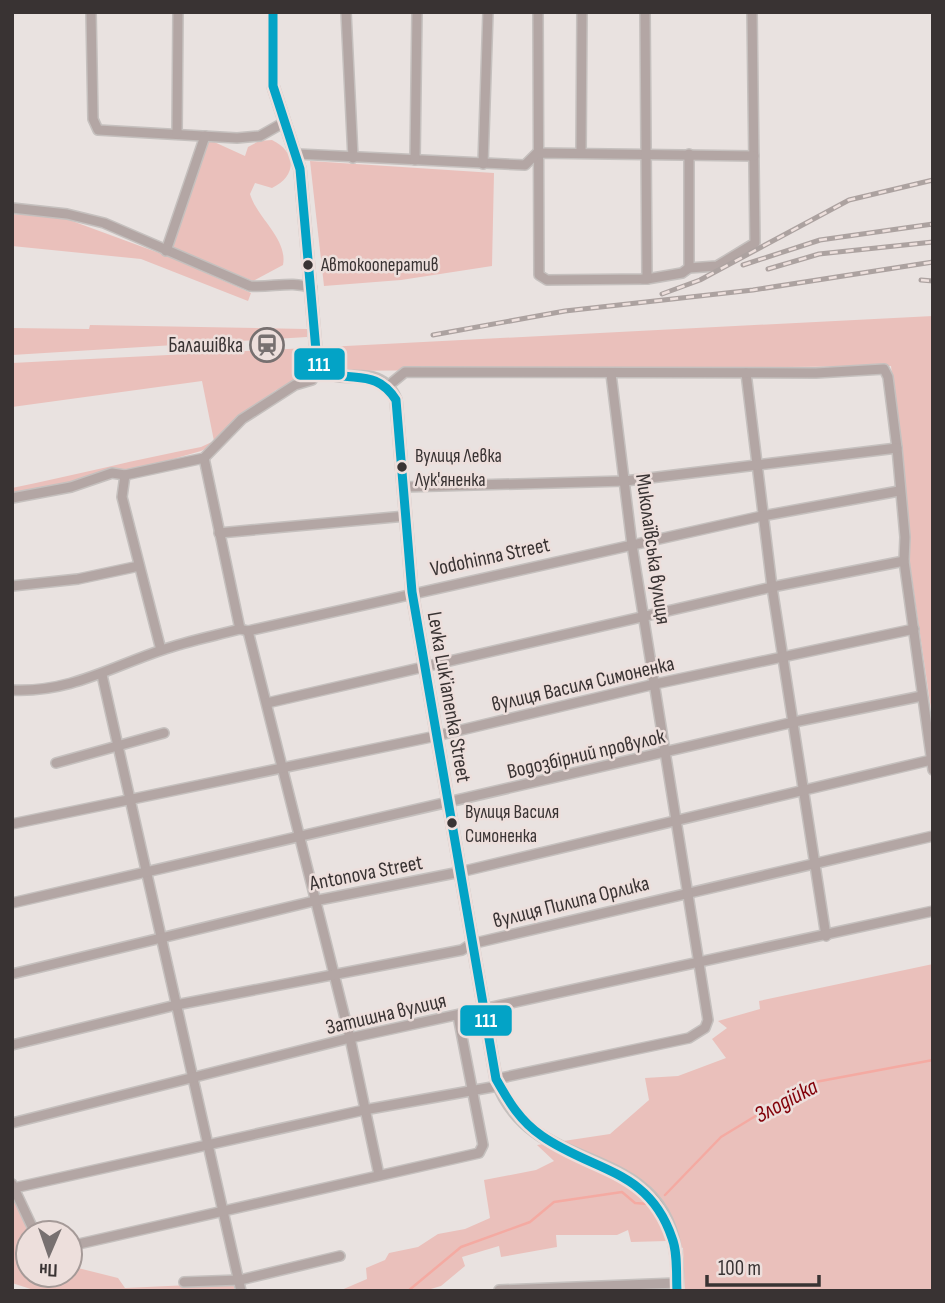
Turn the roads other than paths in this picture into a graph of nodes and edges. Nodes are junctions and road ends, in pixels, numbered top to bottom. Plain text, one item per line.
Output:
1 (91, 12) edge
2 (178, 12) edge
3 (273, 12) edge
4 (346, 12) edge
5 (417, 12) edge
6 (488, 12) edge
7 (538, 12) edge
8 (582, 12) edge
9 (645, 12) edge
10 (752, 12) edge
11 (283, 123) junction
12 (177, 134) junction
13 (205, 136) junction
14 (537, 153) junction
15 (581, 153) junction
16 (646, 153) junction
17 (689, 154) junction
18 (297, 155) junction
19 (754, 156) junction
20 (354, 158) junction
21 (415, 160) junction
22 (484, 164) junction
23 (12, 208) edge
24 (166, 251) junction
25 (689, 268) junction
26 (647, 279) junction
27 (312, 288) junction
28 (319, 366) junction
29 (746, 373) junction
30 (611, 374) junction
31 (391, 390) junction
32 (897, 448) junction
33 (204, 458) junction
34 (755, 467) junction
35 (125, 475) junction
36 (625, 481) junction
37 (403, 487) junction
38 (899, 491) junction
39 (12, 498) edge
40 (405, 516) junction
41 (762, 516) junction
42 (219, 533) junction
43 (632, 545) junction
44 (904, 561) junction
45 (139, 566) junction
46 (12, 586) edge
47 (772, 587) junction
48 (412, 592) junction
49 (644, 617) junction
50 (914, 629) junction
51 (244, 630) junction
52 (161, 650) junction
53 (783, 659) junction
54 (424, 669) junction
55 (102, 675) junction
56 (655, 684) junction
57 (12, 690) edge
58 (922, 696) junction
59 (267, 703) junction
60 (794, 722) junction
61 (164, 733) dead end
62 (436, 736) junction
63 (117, 746) junction
64 (664, 754) junction
65 (56, 763) dead end
66 (932, 765) edge
67 (282, 767) junction
68 (804, 790) junction
69 (128, 799) junction
70 (448, 804) junction
71 (674, 819) junction
72 (12, 824) edge
73 (933, 835) edge
74 (298, 836) junction
75 (815, 861) junction
76 (145, 871) junction
77 (460, 872) junction
78 (686, 892) junction
79 (314, 901) junction
80 (12, 903) edge
81 (933, 911) edge
82 (826, 936) junction
83 (162, 939) junction
84 (471, 944) junction
85 (698, 964) junction
86 (332, 973) junction
87 (12, 974) edge
88 (176, 1005) junction
89 (482, 1011) junction
90 (458, 1016) junction
91 (350, 1038) junction
92 (12, 1045) edge
93 (193, 1079) junction
94 (497, 1083) junction
95 (473, 1088) junction
96 (364, 1110) junction
97 (12, 1123) edge
98 (209, 1146) junction
99 (379, 1175) junction
100 (13, 1186) edge
101 (224, 1210) junction
102 (28, 1219) edge
103 (84, 1243) edge
104 (340, 1256) dead end
105 (240, 1280) junction
106 (184, 1282) dead end
107 (677, 1287) edge
108 (499, 1290) edge
109 (241, 1291) edge

1 - 12 street
2 - 12 street
3 - 11 street
4 - 20 street
5 - 21 street
6 - 22 street
7 - 14 street
8 - 15 street
9 - 16 street
10 - 19 street
11 - 13 street
11 - 18 street
12 - 13 street
13 - 24 street
14 - 15 street
14 - 22 street
14 - 26 street
15 - 16 street
16 - 17 street
16 - 26 street
17 - 19 street
17 - 25 street
18 - 20 street
18 - 27 street
19 - 25 street
20 - 21 street
21 - 22 street
23 - 24 street
24 - 27 street
25 - 26 street
27 - 28 street
28 - 31 street
28 - 33 street
29 - 30 street
29 - 32 street
29 - 34 street
30 - 31 street
30 - 36 street, Миколаївська вулиця
31 - 37 street, Levka Lukʼianenka Street
32 - 34 street
32 - 38 street
33 - 35 street
33 - 42 street
34 - 36 street
34 - 41 street
35 - 39 street
35 - 45 street
36 - 37 street
36 - 43 street, Миколаївська вулиця
37 - 40 street, Levka Lukʼianenka Street
38 - 41 street, Vodohinna Street
38 - 44 street
40 - 42 street
40 - 48 street, Levka Lukʼianenka Street
41 - 43 street, Vodohinna Street
41 - 47 street
42 - 51 street
43 - 48 street, Vodohinna Street
43 - 49 street, Миколаївська вулиця
44 - 47 street
44 - 50 street
45 - 46 street
45 - 52 street
47 - 49 street
47 - 53 street
48 - 51 street, Vodohinna Street
48 - 54 street, Levka Lukʼianenka Street
49 - 54 street
49 - 56 street, Миколаївська вулиця
50 - 53 street, вулиця Василя Симоненка
50 - 58 street
51 - 52 street, Vodohinna Street
51 - 59 street
52 - 55 street, Vodohinna Street
53 - 56 street, вулиця Василя Симоненка
53 - 60 street
54 - 59 street
54 - 62 street, Levka Lukʼianenka Street
55 - 57 street, Vodohinna Street
55 - 63 street
56 - 62 street, вулиця Василя Симоненка
56 - 64 street, Миколаївська вулиця
58 - 60 street, Водозбірний провулок
58 - 66 street
59 - 67 street
60 - 64 street, Водозбірний провулок
60 - 68 street
61 - 63 street
62 - 67 street, вулиця Василя Симоненка
62 - 70 street, Levka Lukʼianenka Street
63 - 65 street
63 - 69 street
64 - 70 street, Водозбірний провулок
64 - 71 street, Миколаївська вулиця
66 - 68 street, Antonova Street
67 - 69 street, вулиця Василя Симоненка
67 - 74 street
68 - 71 street, Antonova Street
68 - 75 street
69 - 72 street, вулиця Василя Симоненка
69 - 76 street
70 - 74 street, Водозбірний провулок
70 - 77 street, Levka Lukʼianenka Street
71 - 77 street, Antonova Street
71 - 78 street, Миколаївська вулиця
73 - 75 street, вулиця Пилипа Орлика
74 - 76 street, Водозбірний провулок
74 - 79 street
75 - 78 street, вулиця Пилипа Орлика
75 - 82 street
76 - 80 street, Водозбірний провулок
76 - 83 street
77 - 79 street, Antonova Street
77 - 84 street, Levka Lukʼianenka Street
78 - 84 street, вулиця Пилипа Орлика
78 - 85 street, Миколаївська вулиця
79 - 83 street, Antonova Street
79 - 86 street
81 - 82 street, Затишна вулиця
82 - 85 street, Затишна вулиця
83 - 87 street, Antonova Street
83 - 88 street
84 - 86 street, вулиця Пилипа Орлика
84 - 89 street, Levka Lukʼianenka Street
85 - 89 street, Затишна вулиця
85 - 94 street, Миколаївська вулиця
86 - 88 street, вулиця Пилипа Орлика
86 - 91 street
88 - 92 street, вулиця Пилипа Орлика
88 - 93 street
89 - 90 street, Затишна вулиця
89 - 94 street, Levka Lukʼianenka Street
90 - 91 street, Затишна вулиця
90 - 95 street
91 - 93 street, Затишна вулиця
91 - 96 street
93 - 97 street, Затишна вулиця
93 - 98 street
94 - 95 street
94 - 107 street, Levka Lukʼianenka Street
95 - 96 street
95 - 99 street
96 - 98 street
96 - 99 street
98 - 100 street
98 - 101 street
99 - 101 street
100 - 102 street
101 - 103 street
101 - 105 street
104 - 105 street
105 - 106 street
105 - 109 street
107 - 108 street

